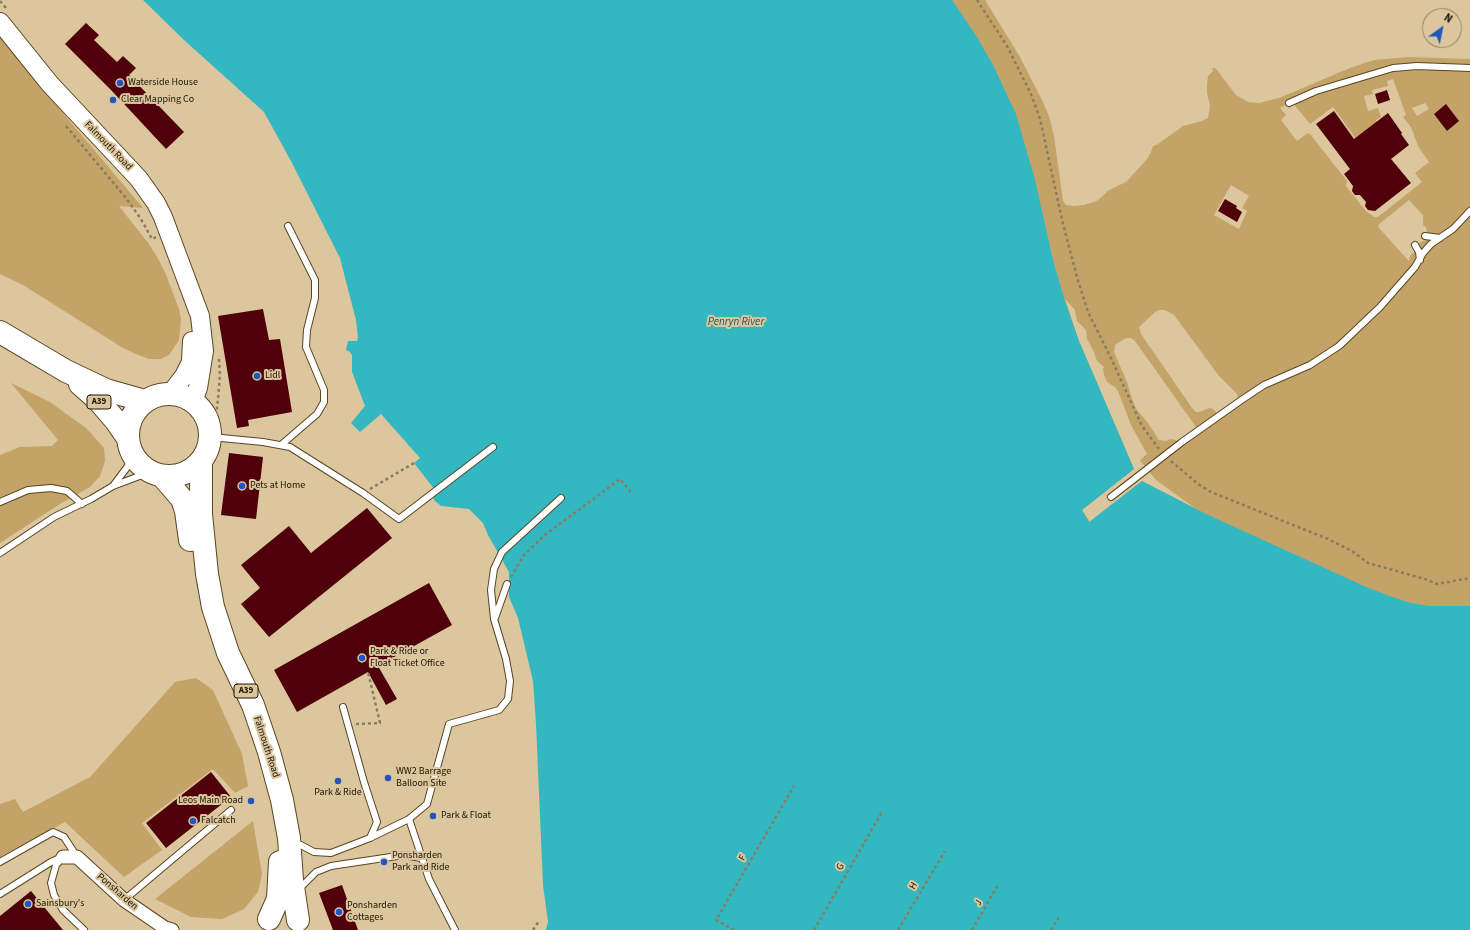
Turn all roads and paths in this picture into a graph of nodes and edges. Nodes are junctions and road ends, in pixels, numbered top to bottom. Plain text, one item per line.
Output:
1 (977, 0) edge
2 (0, 22) edge
3 (1470, 68) edge
4 (1289, 103) dead end
5 (65, 125) dead end
6 (1470, 211) edge
7 (288, 226) dead end
8 (1424, 236) dead end
9 (1440, 238) junction
10 (152, 240) dead end
11 (1415, 245) dead end
12 (1420, 260) junction
13 (188, 286) junction
14 (0, 332) edge
15 (66, 371) junction
16 (171, 393) junction
17 (144, 401) junction
18 (193, 401) junction
19 (211, 437) junction
20 (129, 445) junction
21 (281, 445) junction
22 (493, 447) dead end
23 (1165, 456) junction
24 (201, 462) junction
25 (414, 463) dead end
26 (156, 474) junction
27 (113, 486) junction
28 (363, 493) junction
29 (632, 494) dead end
30 (1111, 497) dead end
31 (561, 498) dead end
32 (0, 502) edge
33 (82, 504) junction
34 (0, 553) edge
35 (1470, 578) edge
36 (507, 584) joint
37 (494, 619) junction
38 (368, 672) dead end
39 (343, 707) dead end
40 (347, 724) junction
41 (794, 786) dead end
42 (231, 810) dead end
43 (882, 812) dead end
44 (409, 819) junction
45 (289, 838) junction
46 (370, 838) junction
47 (944, 851) dead end
48 (63, 856) junction
49 (77, 857) junction
50 (421, 858) junction
51 (0, 862) edge
52 (999, 883) dead end
53 (0, 894) edge
54 (294, 895) junction
55 (124, 900) junction
56 (1059, 917) dead end
57 (539, 921) dead end
58 (264, 924) edge
59 (302, 925) edge
60 (84, 930) edge
61 (172, 930) edge
62 (455, 930) edge
63 (533, 930) edge
64 (734, 930) edge
65 (814, 930) edge
66 (898, 930) edge
67 (972, 930) edge
68 (1051, 930) edge

1 - 23 path
2 - 13 main road, Falmouth Road
3 - 4 lane
5 - 10 path
6 - 9 lane
7 - 21 lane
8 - 9 lane
9 - 12 lane
11 - 12 lane
12 - 23 lane
13 - 16 main road, Falmouth Road
13 - 18 main road, Falmouth Road
14 - 15 highway, A39
15 - 17 highway, A39
15 - 20 highway, A39
16 - 17 highway
16 - 18 highway
17 - 20 highway
18 - 19 highway
19 - 21 lane
19 - 24 highway, Falmouth Road
20 - 26 highway, Falmouth Road
20 - 27 lane
21 - 28 lane
22 - 28 lane
23 - 30 lane
23 - 35 path
24 - 26 highway
24 - 45 highway, Falmouth Road / A39
25 - 28 path
26 - 27 lane
26 - 58 highway, Falmouth Road / A39
27 - 33 lane
29 - 36 path
31 - 37 lane
32 - 33 lane
33 - 34 lane
36 - 37 lane
37 - 44 lane
38 - 40 path
39 - 40 lane
40 - 46 lane
41 - 64 path, F
42 - 55 lane
43 - 65 path, G
44 - 46 lane
44 - 50 lane
45 - 46 lane
45 - 54 highway, Falmouth Road / A39
47 - 66 path, H
48 - 49 street
48 - 53 lane
48 - 60 lane
49 - 51 lane
49 - 55 street, Ponsharden
50 - 54 lane
50 - 62 lane
52 - 67 path, J
54 - 59 highway, Falmouth Road / A39
55 - 61 street, Ponsharden
56 - 68 path
57 - 63 path
58 - 59 highway, Falmouth Road

